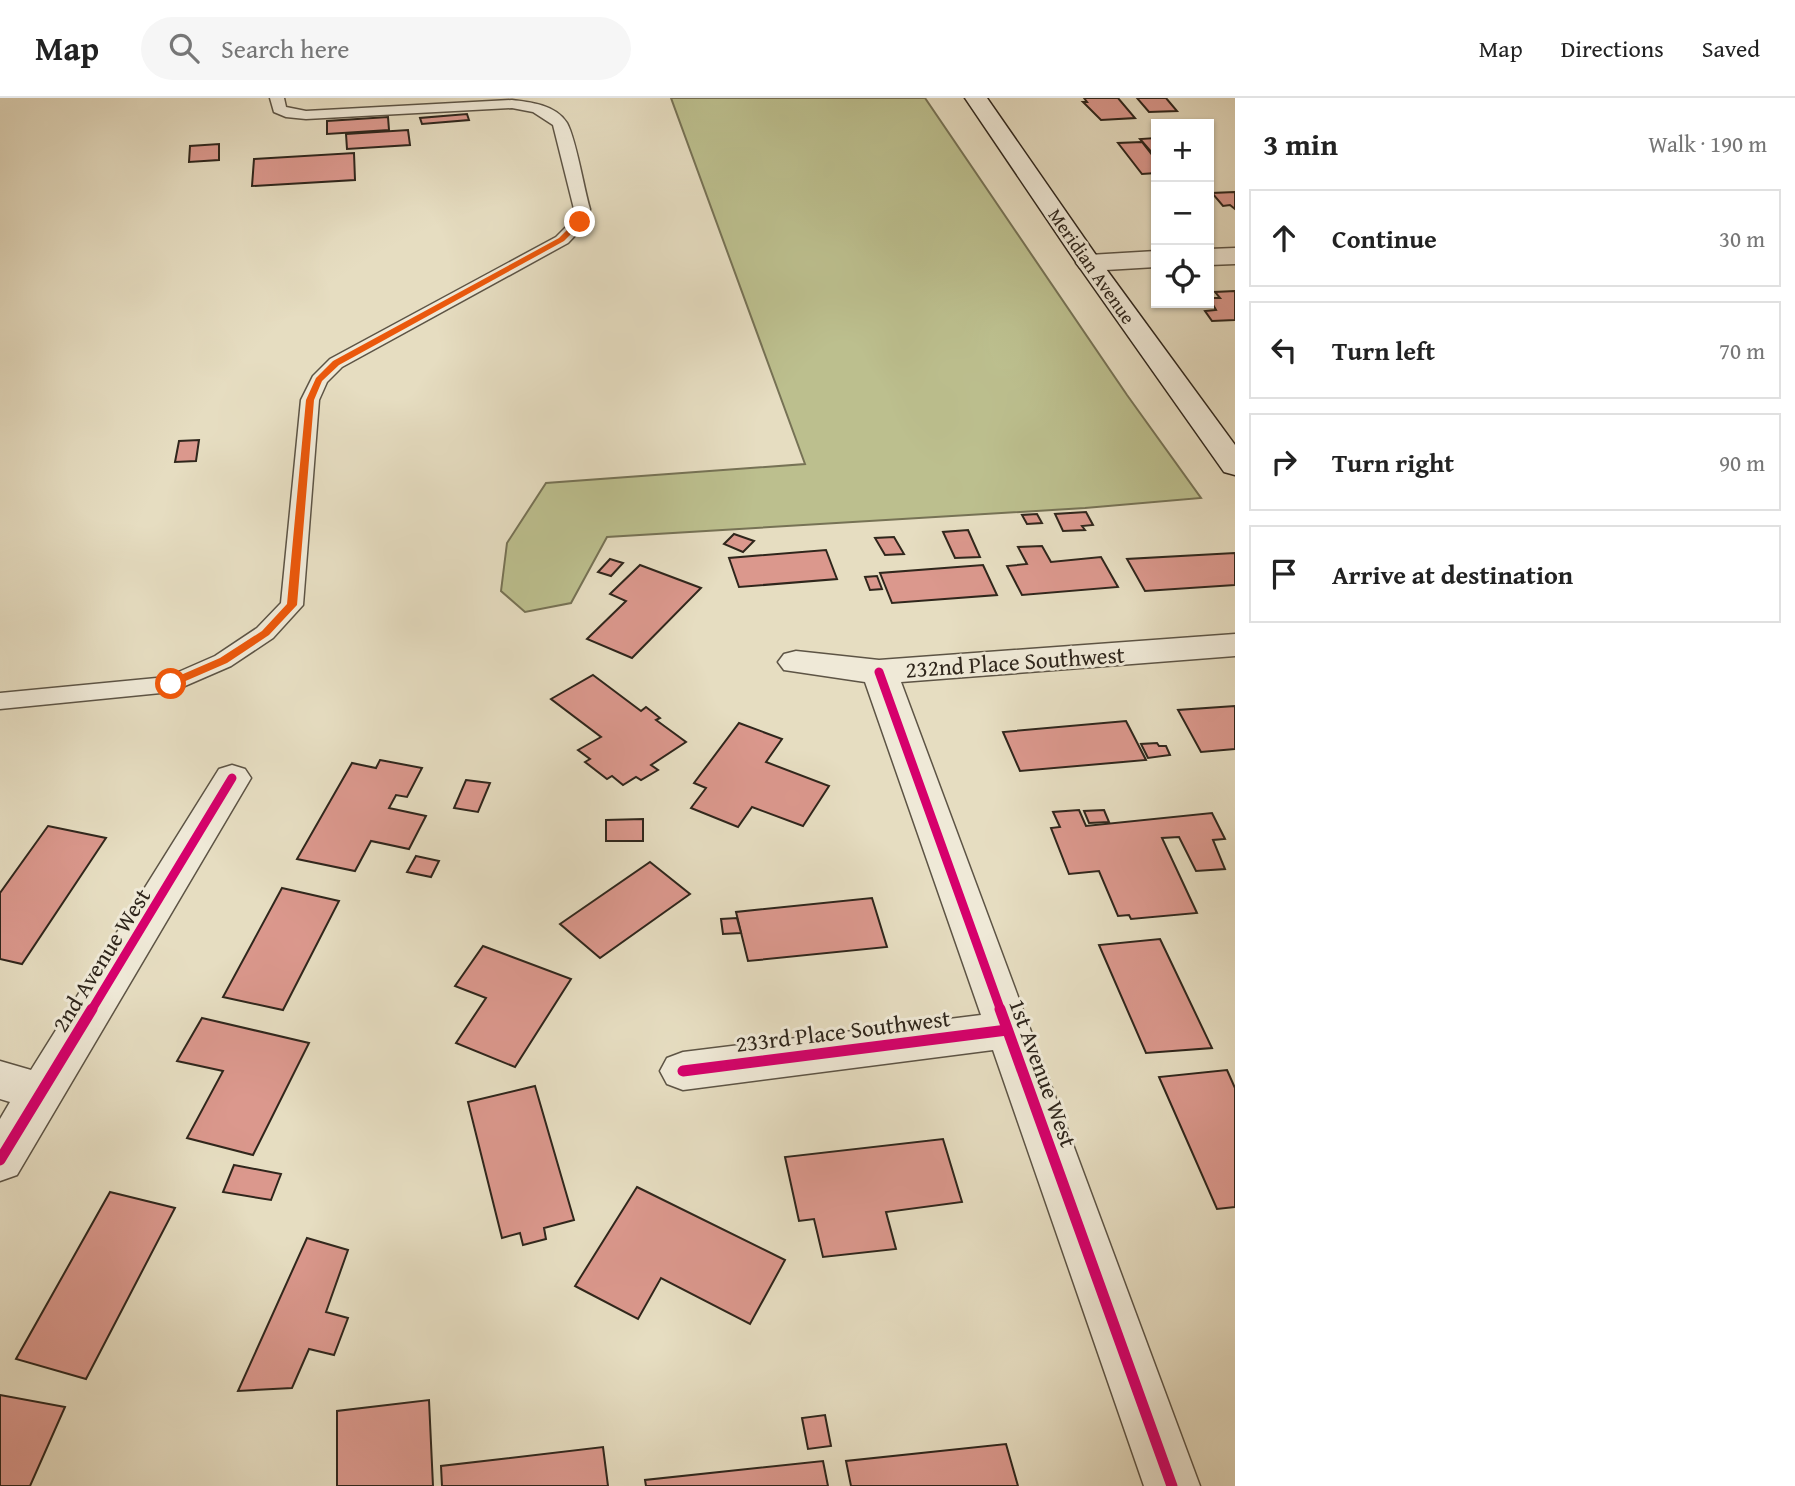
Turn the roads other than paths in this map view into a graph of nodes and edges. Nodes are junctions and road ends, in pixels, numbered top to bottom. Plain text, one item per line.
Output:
1 (277, 98) edge
2 (976, 98) edge
3 (1235, 256) edge
4 (1214, 257) edge
5 (1151, 260) edge
6 (1089, 263) junction
7 (1235, 466) edge
8 (1235, 645) edge
9 (796, 662) dead end
10 (879, 672) junction
11 (0, 701) edge
12 (232, 778) dead end
13 (1007, 1030) junction
14 (683, 1071) dead end
15 (0, 1080) edge
16 (42, 1092) junction
17 (0, 1160) edge
18 (1172, 1486) edge

1 - 11 lane
2 - 6 street, Meridian Avenue
3 - 4 street
5 - 6 street
6 - 7 street, Meridian Avenue
8 - 10 street, 232nd Place Southwest
9 - 10 street, 232nd Place Southwest
10 - 13 street, 1st Avenue West
12 - 16 street, 2nd Avenue West
13 - 14 street, 233rd Place Southwest
13 - 18 street, 1st Avenue West
15 - 16 street
16 - 17 street, 2nd Avenue West

